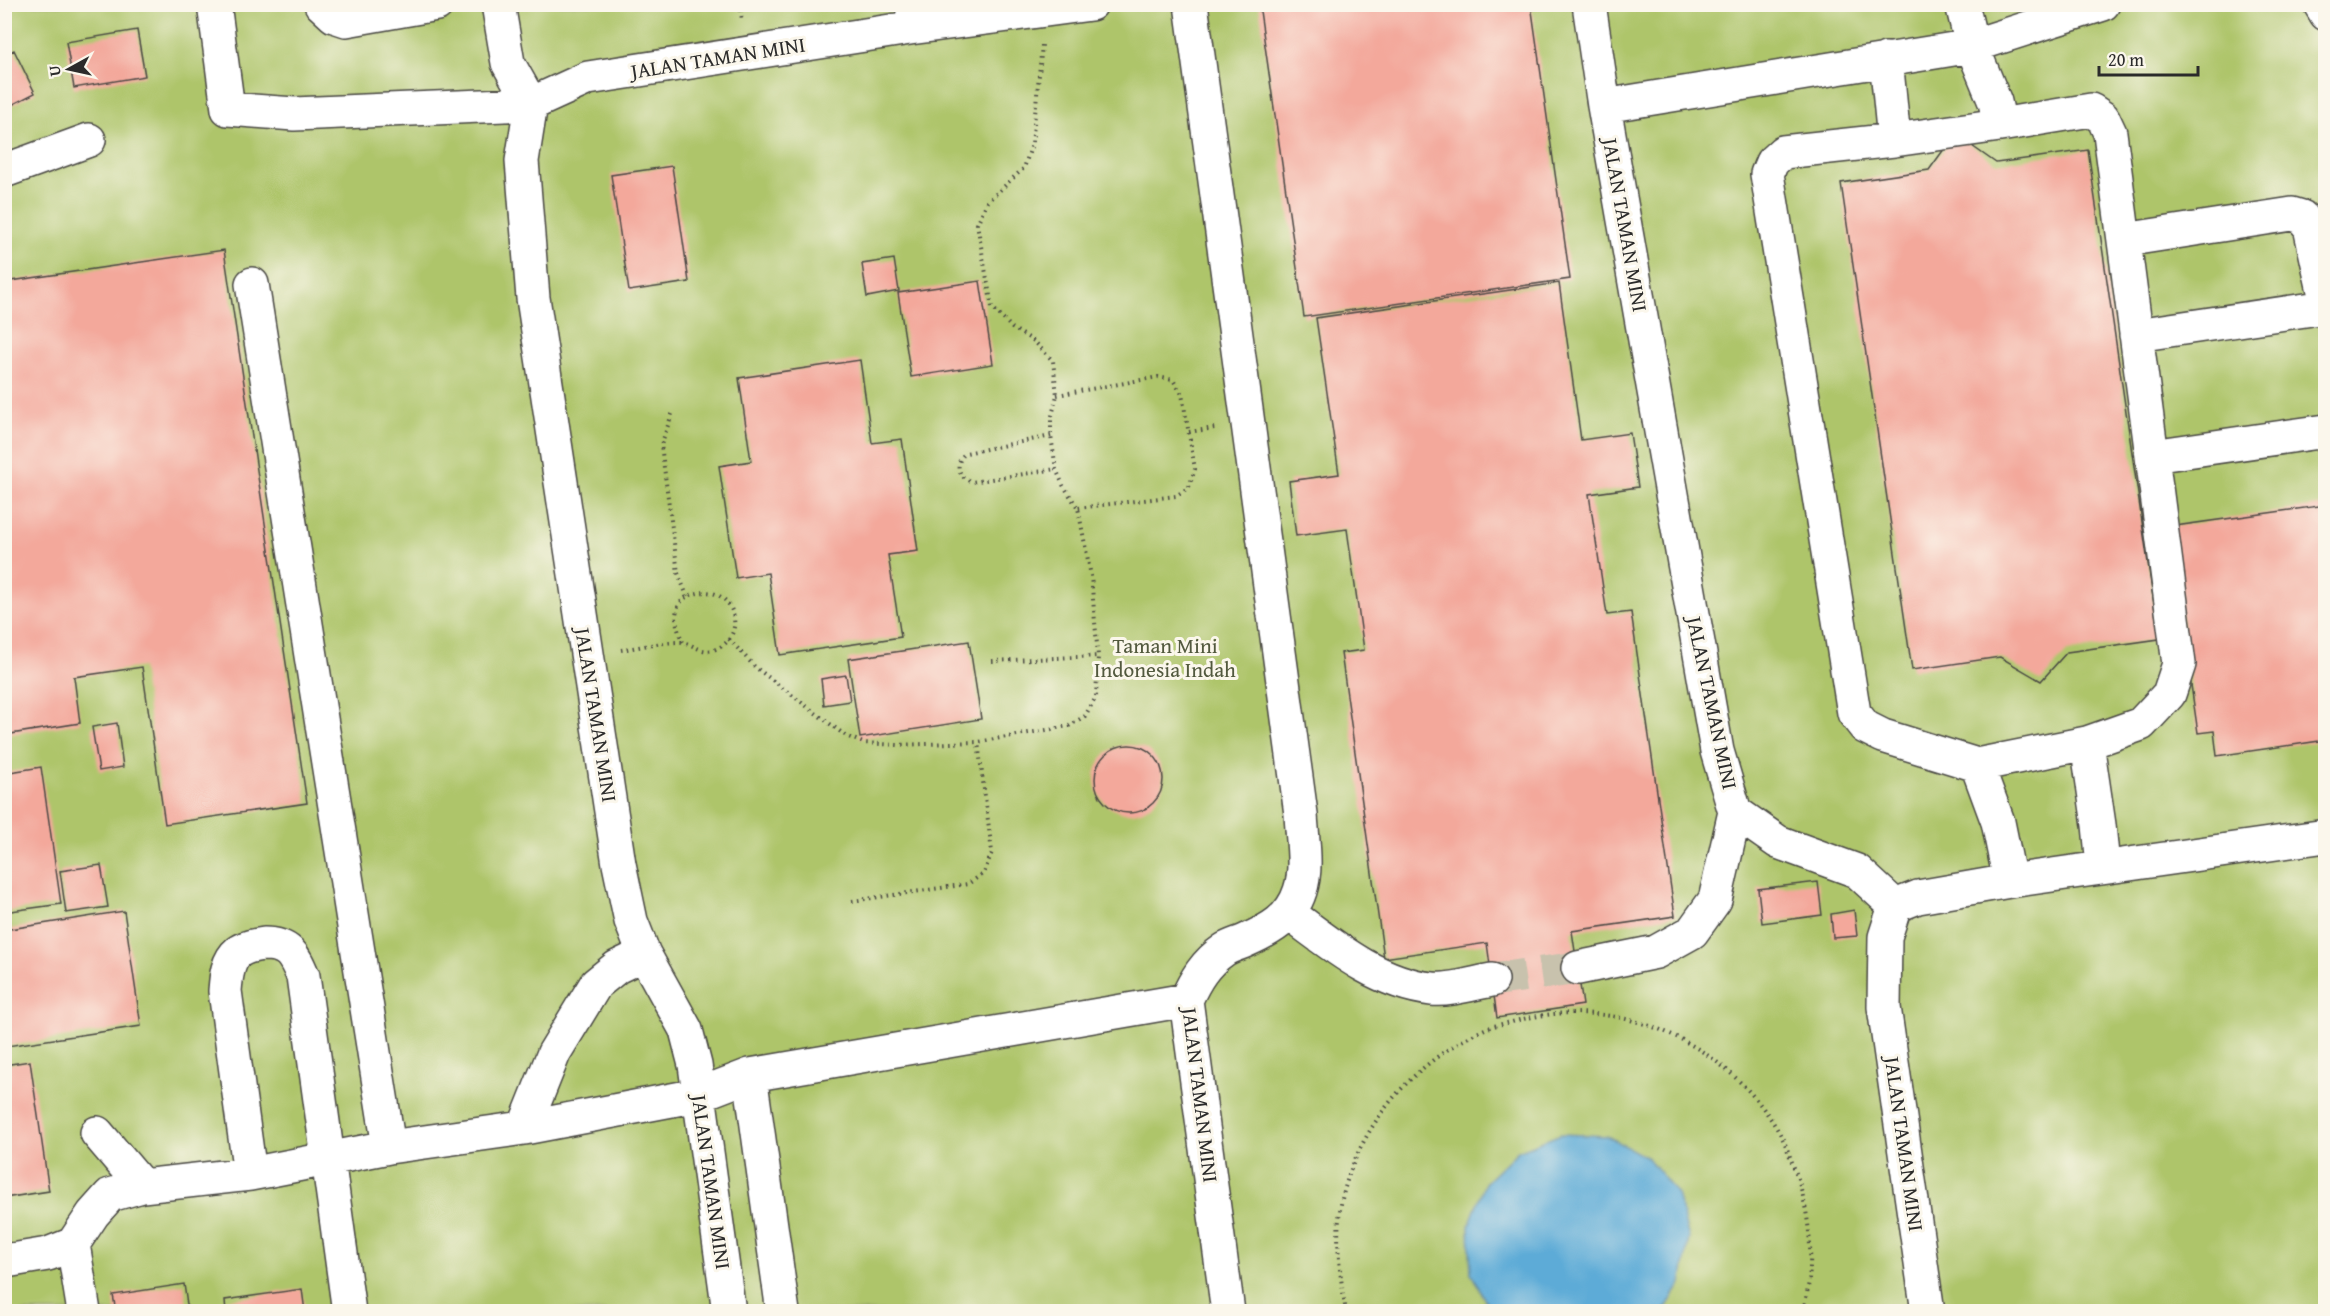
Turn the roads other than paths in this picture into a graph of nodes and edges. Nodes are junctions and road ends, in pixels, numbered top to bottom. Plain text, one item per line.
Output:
1 (214, 4) edge
2 (321, 4) edge
3 (437, 4) edge
4 (498, 4) edge
5 (1091, 4) edge
6 (1191, 4) edge
7 (1589, 4) edge
8 (1962, 4) edge
9 (2103, 4) edge
10 (2320, 4) edge
11 (2325, 14) edge
12 (912, 16) edge
13 (1972, 46) junction
14 (1886, 59) junction
15 (531, 104) junction
16 (1604, 106) junction
17 (2000, 125) junction
18 (89, 140) dead end
19 (1894, 140) junction
20 (4, 171) edge
21 (2124, 240) junction
22 (252, 284) dead end
23 (2325, 300) edge
24 (2325, 307) edge
25 (2136, 335) junction
26 (2325, 431) edge
27 (2152, 456) junction
28 (2087, 743) junction
29 (1977, 765) junction
30 (1735, 812) junction
31 (2325, 836) edge
32 (2103, 866) junction
33 (2010, 881) junction
34 (1895, 906) junction
35 (1290, 914) junction
36 (644, 954) junction
37 (1578, 968) tunnel mouth
38 (1492, 980) tunnel mouth
39 (1186, 1000) junction
40 (750, 1075) junction
41 (698, 1095) junction
42 (524, 1128) junction
43 (97, 1133) dead end
44 (389, 1147) junction
45 (329, 1159) junction
46 (250, 1174) junction
47 (142, 1186) junction
48 (73, 1244) junction
49 (4, 1259) edge
50 (84, 1311) edge
51 (349, 1311) edge
52 (729, 1311) edge
53 (783, 1311) edge
54 (1228, 1311) edge
55 (1928, 1311) edge

1 - 15 lane, JALAN TAMAN MINI
2 - 3 lane
4 - 15 lane
5 - 12 lane, JALAN TAMAN MINI
6 - 35 lane
7 - 16 lane, JALAN TAMAN MINI
8 - 13 lane
9 - 13 lane
10 - 11 lane
12 - 15 lane, JALAN TAMAN MINI
13 - 14 lane
13 - 17 lane
14 - 16 lane
14 - 19 lane
15 - 36 lane, JALAN TAMAN MINI
16 - 30 lane, JALAN TAMAN MINI
17 - 19 lane
17 - 21 lane
18 - 20 lane
19 - 29 lane
21 - 23 lane
21 - 25 lane
22 - 44 lane
24 - 25 lane
25 - 27 lane
26 - 27 lane
27 - 28 lane
28 - 29 lane
28 - 32 lane
29 - 33 lane
30 - 34 lane, JALAN TAMAN MINI
30 - 37 lane
31 - 32 lane
32 - 33 lane
33 - 34 lane
34 - 55 lane, JALAN TAMAN MINI
35 - 38 lane
35 - 39 lane, JALAN TAMAN MINI
36 - 41 lane, JALAN TAMAN MINI
36 - 42 lane
39 - 40 lane
39 - 54 lane, JALAN TAMAN MINI
40 - 41 lane
40 - 53 lane
41 - 42 lane
41 - 52 lane, JALAN TAMAN MINI
42 - 44 lane
43 - 47 lane
44 - 45 lane
45 - 46 lane
45 - 46 lane
45 - 51 lane
46 - 47 lane
47 - 48 lane
48 - 49 lane
48 - 50 lane

